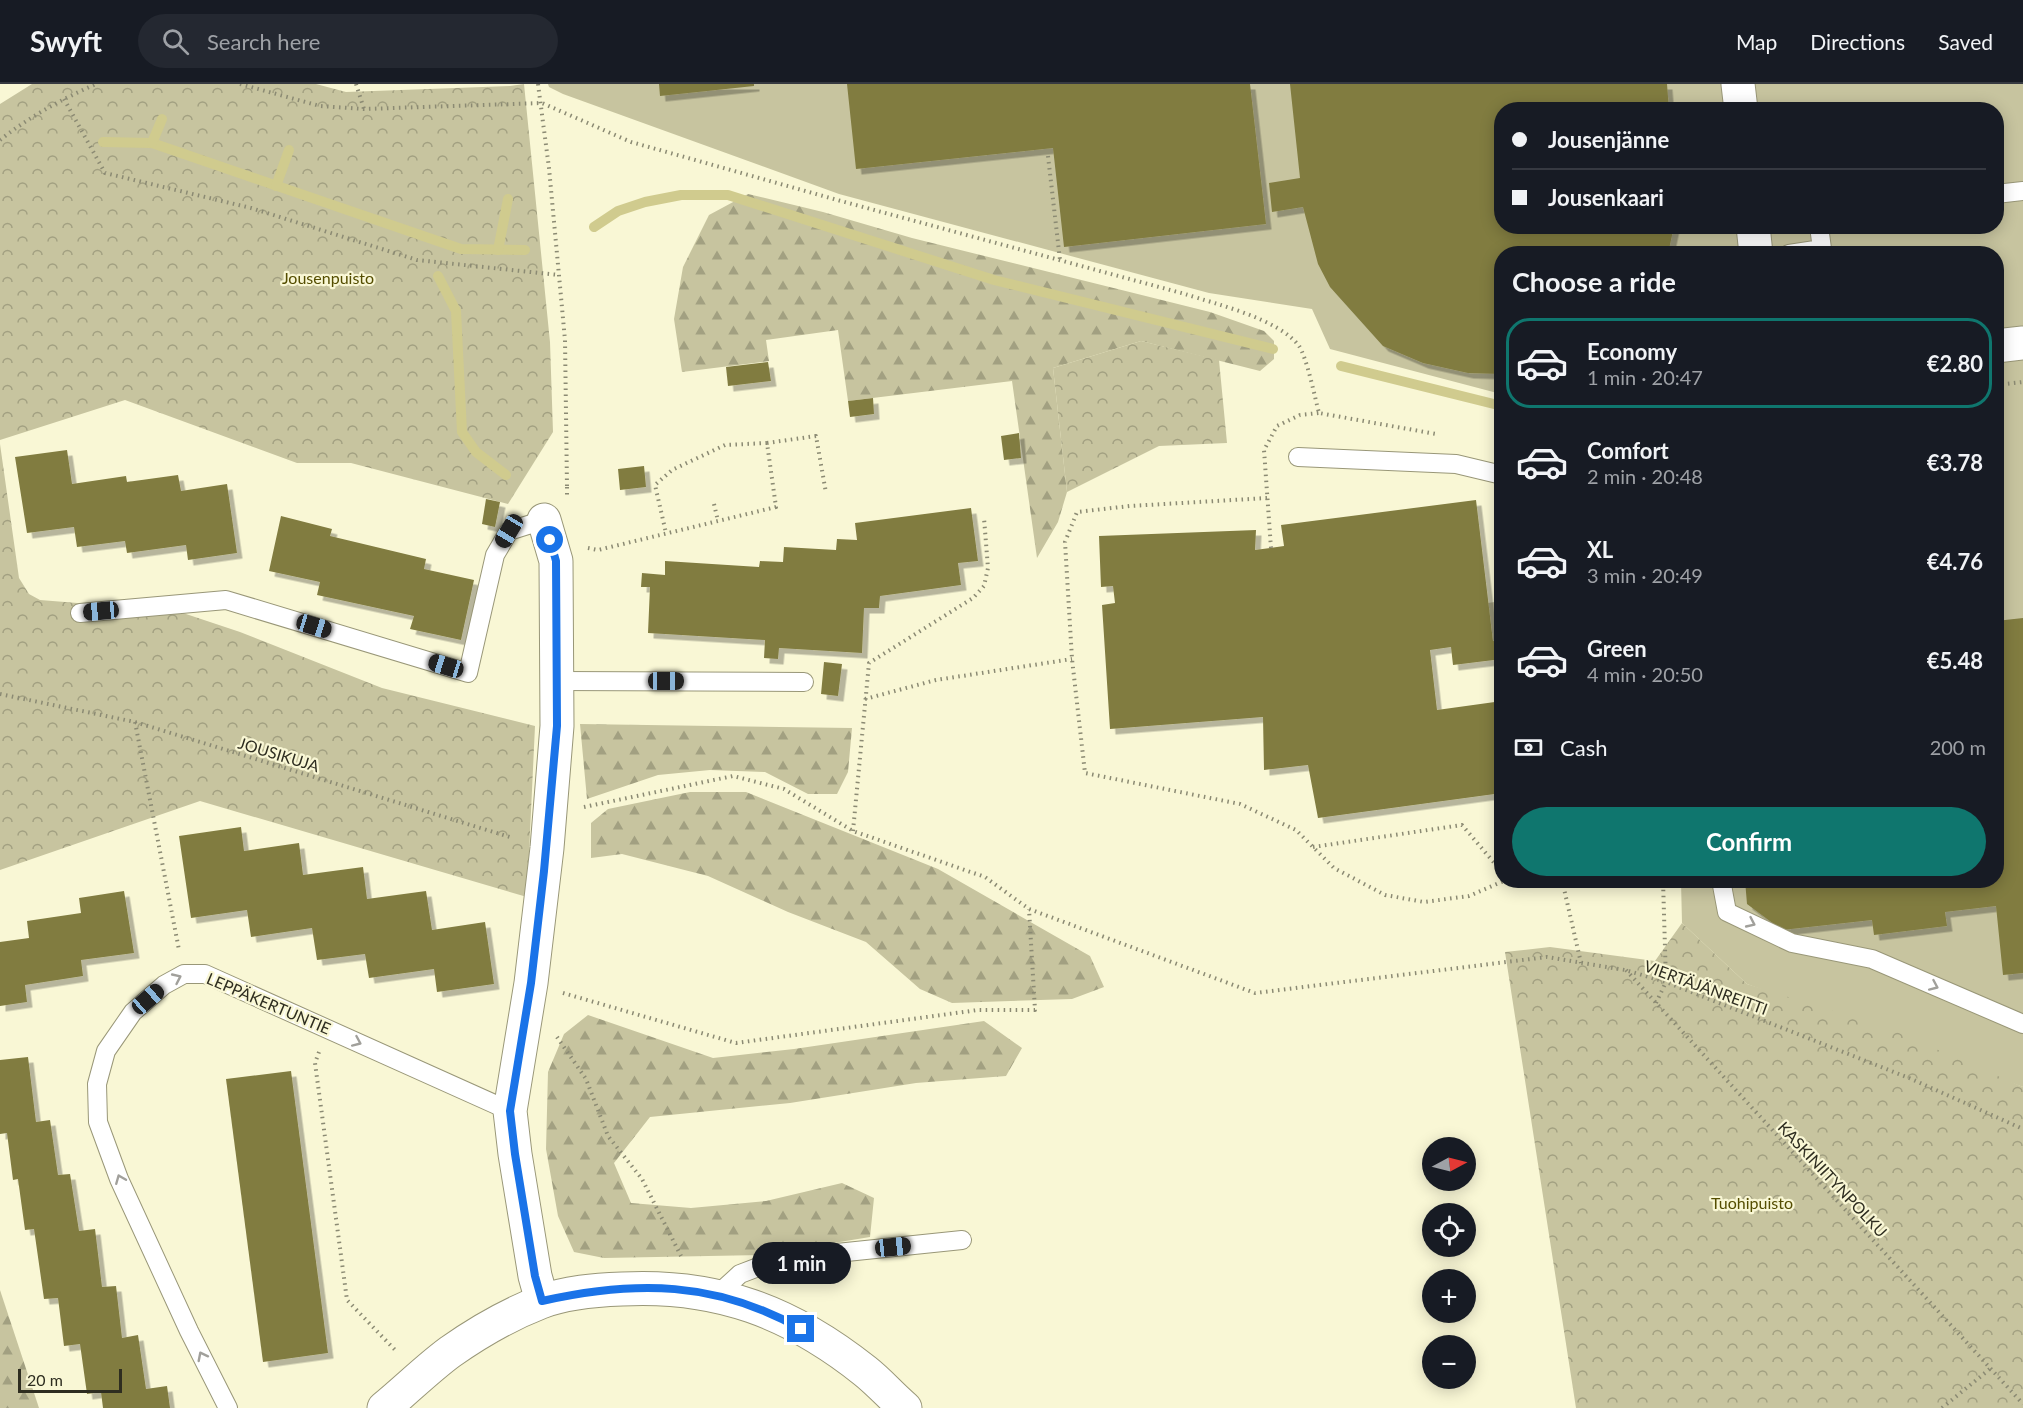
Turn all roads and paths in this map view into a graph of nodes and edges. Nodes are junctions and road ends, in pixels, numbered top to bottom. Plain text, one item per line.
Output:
1 (96, 84) edge
2 (240, 84) edge
3 (356, 84) edge
4 (538, 84) edge
5 (1738, 84) edge
6 (64, 99) junction
7 (1739, 102) edge
8 (542, 103) junction
9 (364, 110) junction
10 (0, 140) edge
11 (1047, 156) dead end
12 (2023, 191) edge
13 (2004, 193) edge
14 (1060, 260) junction
15 (559, 275) junction
16 (2023, 343) edge
17 (2004, 345) edge
18 (2023, 382) edge
19 (2004, 384) edge
20 (1437, 434) dead end
21 (767, 443) junction
22 (1298, 457) dead end
23 (1494, 474) edge
24 (826, 493) dead end
25 (1268, 498) dead end
26 (714, 504) dead end
27 (984, 518) dead end
28 (544, 520) junction
29 (718, 521) junction
30 (666, 534) junction
31 (579, 546) dead end
32 (80, 613) dead end
33 (1072, 659) junction
34 (558, 681) junction
35 (804, 682) dead end
36 (0, 694) edge
37 (866, 699) junction
38 (135, 722) junction
39 (550, 808) junction
40 (853, 831) junction
41 (1313, 847) junction
42 (547, 848) junction
43 (1494, 863) edge
44 (1494, 885) edge
45 (1564, 888) edge
46 (1663, 888) edge
47 (1722, 888) edge
48 (1029, 909) junction
49 (1581, 963) junction
50 (1625, 970) junction
51 (184, 974) junction
52 (1666, 982) junction
53 (531, 983) junction
54 (1656, 1003) junction
55 (2023, 1024) edge
56 (327, 1029) junction
57 (555, 1035) dead end
58 (510, 1111) junction
59 (2023, 1130) edge
60 (962, 1240) dead end
61 (682, 1257) dead end
62 (717, 1295) junction
63 (542, 1301) junction
64 (398, 1354) dead end
65 (1990, 1368) junction
66 (2023, 1404) edge
67 (228, 1408) edge
68 (384, 1408) edge
69 (905, 1408) edge
70 (1942, 1408) edge

1 - 6 path
2 - 9 path
3 - 9 path
4 - 8 path
5 - 7 street
6 - 10 path
6 - 15 path
8 - 9 path
8 - 14 path
8 - 15 path
11 - 14 path
12 - 13 lane
14 - 20 path
15 - 28 path
16 - 17 street
18 - 19 path
21 - 24 path
21 - 29 path
21 - 30 path
22 - 23 lane
25 - 33 path
26 - 29 path
27 - 37 path
28 - 32 lane
28 - 34 street
29 - 30 path
30 - 31 path
33 - 37 path
33 - 41 path
34 - 35 lane
34 - 39 street
36 - 38 path, JOUSIKUJA
37 - 40 path
38 - 42 path, JOUSIKUJA
38 - 51 path
39 - 40 path
39 - 42 street
40 - 48 path
41 - 43 path
41 - 44 path
42 - 53 street
45 - 49 path
46 - 52 path
47 -> 55 lane
48 - 49 path, VIERTÄJÄNREITTI
48 - 53 path
49 - 50 path, VIERTÄJÄNREITTI
50 - 52 path, VIERTÄJÄNREITTI
50 - 54 path, KASKINIITYNPOLKU
51 - 56 lane, LEPPÄKERTUNTIE
67 -> 51 lane, LEPPÄKERTUNTIE
52 - 54 path
52 - 59 path, VIERTÄJÄNREITTI
53 - 58 street
54 - 65 path, KASKINIITYNPOLKU
56 -> 58 lane, LEPPÄKERTUNTIE
56 - 64 path
57 - 61 path
58 - 63 street
60 - 62 lane
62 - 63 street
62 - 69 street
63 - 68 street
65 - 66 path, KASKINIITYNPOLKU
65 - 70 path

